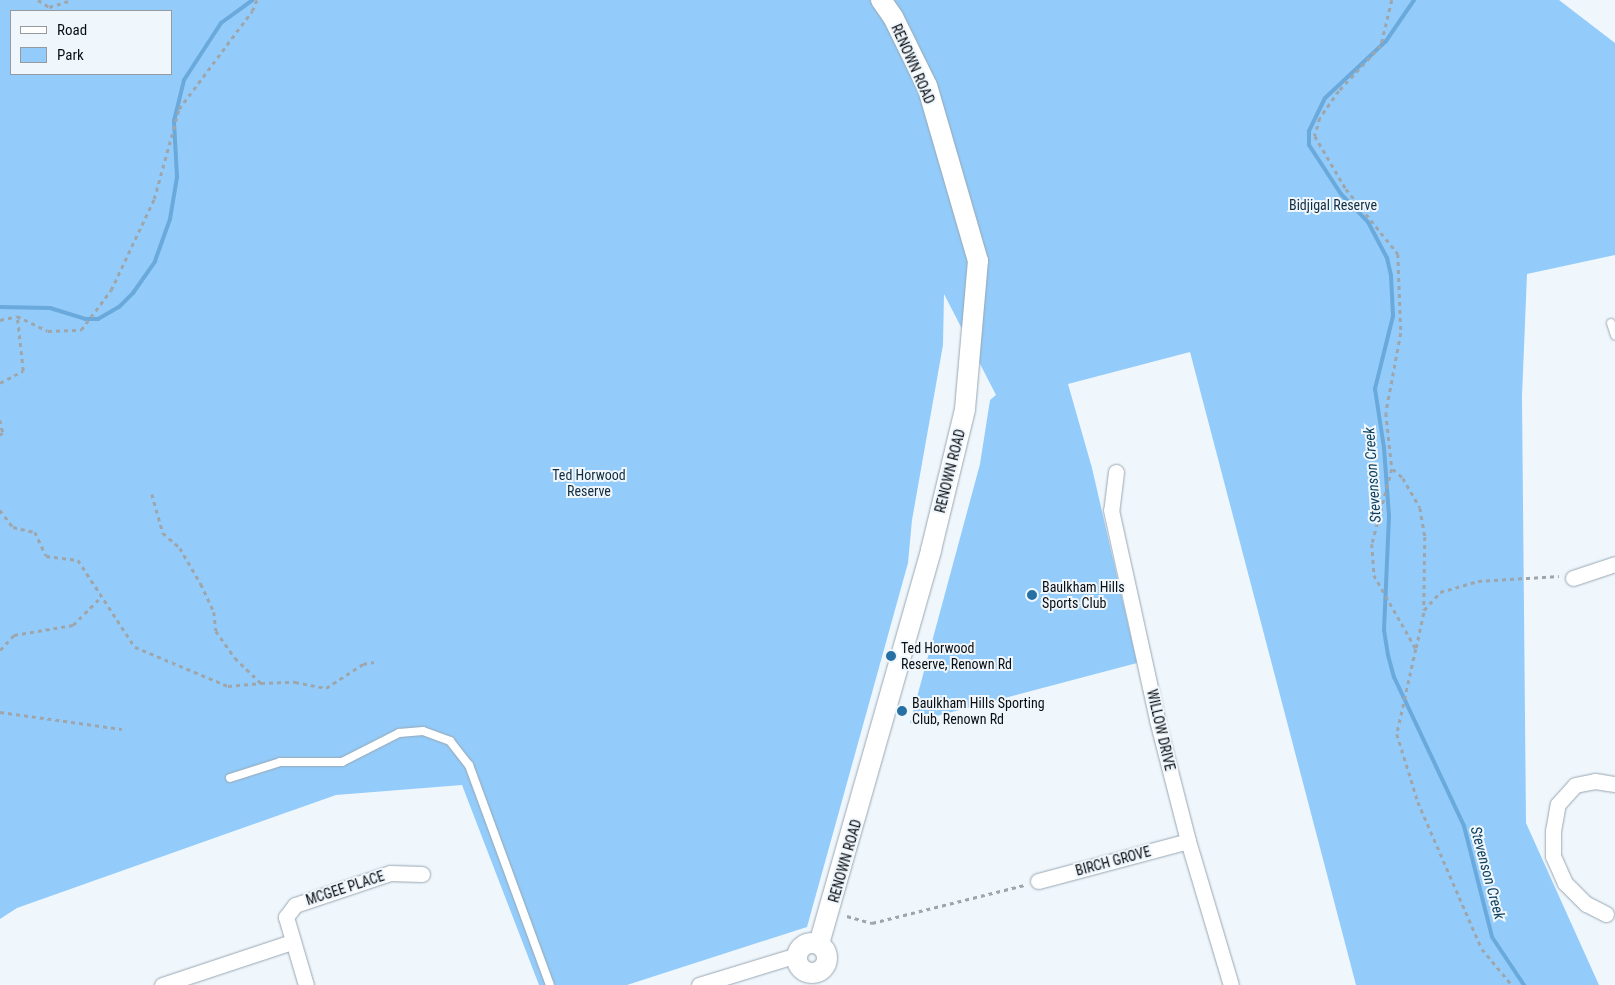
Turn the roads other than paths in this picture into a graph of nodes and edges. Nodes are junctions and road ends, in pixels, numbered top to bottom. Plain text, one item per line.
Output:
1 (881, 0) edge
2 (1611, 323) dead end
3 (1615, 335) edge
4 (1116, 472) dead end
5 (1615, 564) edge
6 (1573, 578) dead end
7 (230, 778) dead end
8 (1615, 784) edge
9 (1188, 841) junction
10 (422, 874) dead end
11 (1038, 881) road end
12 (1606, 914) dead end
13 (292, 942) junction
14 (819, 944) junction
15 (797, 955) junction
16 (818, 979) edge
17 (162, 985) edge
18 (306, 985) edge
19 (550, 985) edge
20 (698, 985) edge
21 (1231, 985) edge

1 - 14 main road, RENOWN ROAD
2 - 3 lane
4 - 9 street, WILLOW DRIVE
5 - 6 street
7 - 19 lane
8 - 12 street
9 - 11 street, BIRCH GROVE
9 - 21 street, WILLOW DRIVE
10 - 13 street, MCGEE PLACE
13 - 17 street
13 - 18 street, MCGEE PLACE
14 - 15 main road
14 - 16 main road
15 - 16 main road
15 - 20 street

